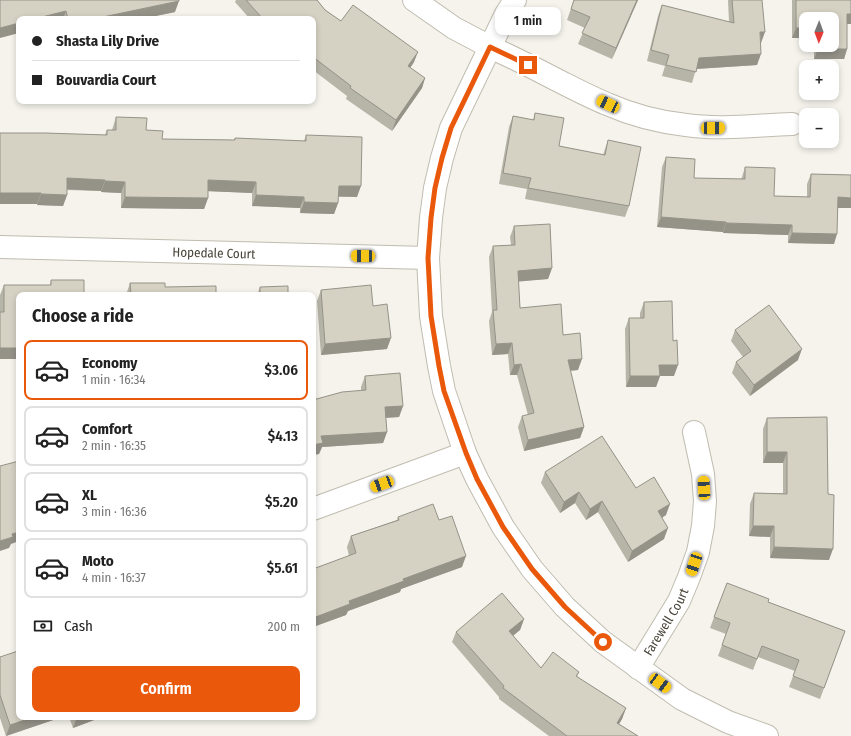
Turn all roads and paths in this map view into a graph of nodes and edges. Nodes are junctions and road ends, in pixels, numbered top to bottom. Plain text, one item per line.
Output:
1 (414, 0) edge
2 (515, 0) edge
3 (490, 47) junction
4 (792, 124) dead end
5 (0, 246) edge
6 (428, 258) junction
7 (694, 432) dead end
8 (466, 453) junction
9 (316, 508) edge
10 (638, 668) junction
11 (767, 736) edge

1 - 3 street
2 - 3 street
3 - 4 street
3 - 6 street
5 - 6 street, Hopedale Court
6 - 8 street
7 - 10 street, Farewell Court
8 - 9 street
8 - 10 street
10 - 11 street

